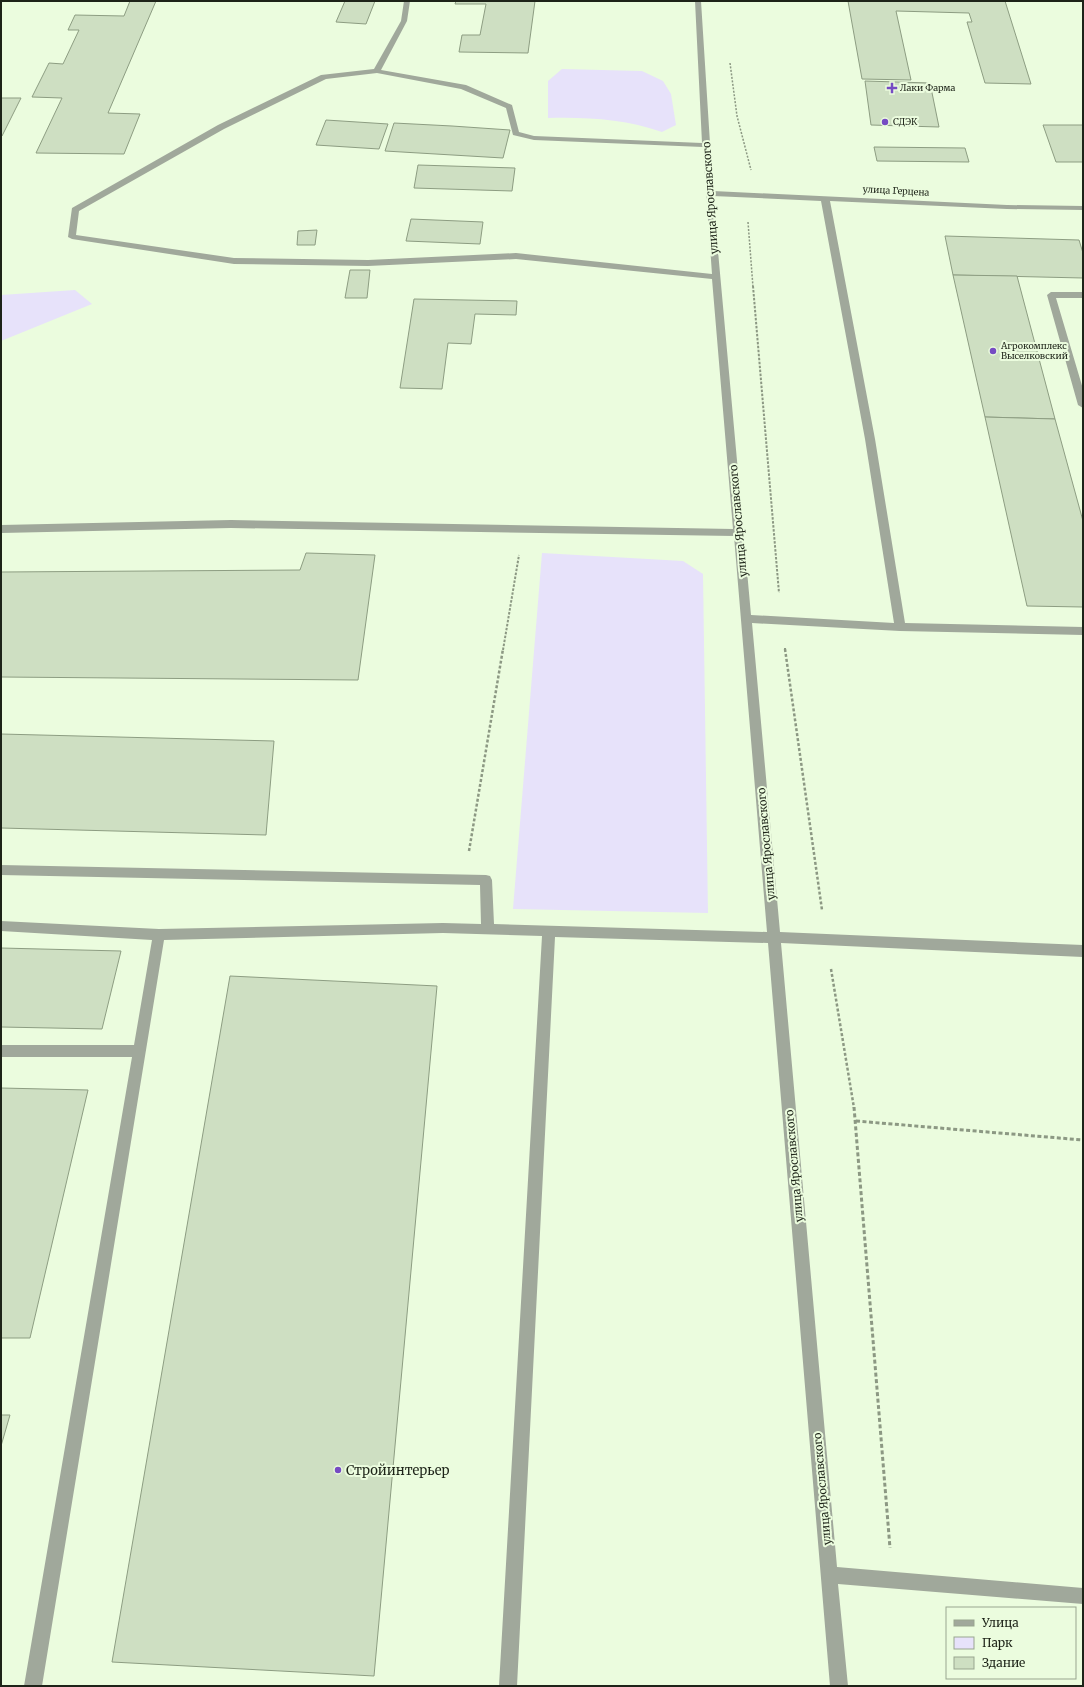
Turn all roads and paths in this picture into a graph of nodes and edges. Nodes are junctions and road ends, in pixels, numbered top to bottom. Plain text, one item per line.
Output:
1 (407, 1) edge
2 (698, 1) edge
3 (730, 62) dead end
4 (377, 71) junction
5 (705, 145) junction
6 (752, 174) dead end
7 (709, 193) junction
8 (825, 198) junction
9 (1083, 208) edge
10 (747, 216) dead end
11 (716, 277) junction
12 (1083, 295) edge
13 (1083, 405) edge
14 (1, 529) edge
15 (523, 529) junction
16 (739, 533) junction
17 (746, 619) junction
18 (781, 621) junction
19 (900, 627) junction
20 (1083, 631) edge
21 (1, 870) edge
22 (464, 880) junction
23 (1, 926) edge
24 (488, 930) junction
25 (548, 931) junction
26 (159, 935) junction
27 (774, 938) junction
28 (826, 939) junction
29 (1083, 951) edge
30 (1, 1051) edge
31 (140, 1051) junction
32 (856, 1121) junction
33 (1083, 1140) edge
34 (829, 1575) junction
35 (893, 1581) junction
36 (1083, 1596) edge
37 (33, 1686) edge
38 (508, 1686) edge
39 (839, 1686) edge

1 - 4 street
2 - 5 street, улица Ярославского
3 - 6 path
4 - 5 street
4 - 11 street
5 - 7 street, улица Ярославского
7 - 8 street, улица Герцена
7 - 11 street, улица Ярославского
8 - 9 street, улица Герцена
8 - 19 street
10 - 18 path
11 - 16 street, улица Ярославского
12 - 13 street
14 - 15 street
15 - 16 street
15 - 22 path
16 - 17 street, улица Ярославского
17 - 18 street
17 - 27 street, улица Ярославского
18 - 19 street
18 - 28 path
19 - 20 street
21 - 22 street
22 - 24 street
23 - 26 street
24 - 25 street
24 - 26 street
25 - 27 street
25 - 38 street
26 - 31 street
27 - 28 street
27 - 34 street, улица Ярославского
28 - 29 street
28 - 32 path
30 - 31 street
31 - 37 street
32 - 33 path
32 - 35 path
34 - 35 street
34 - 39 street, улица Ярославского
35 - 36 street

